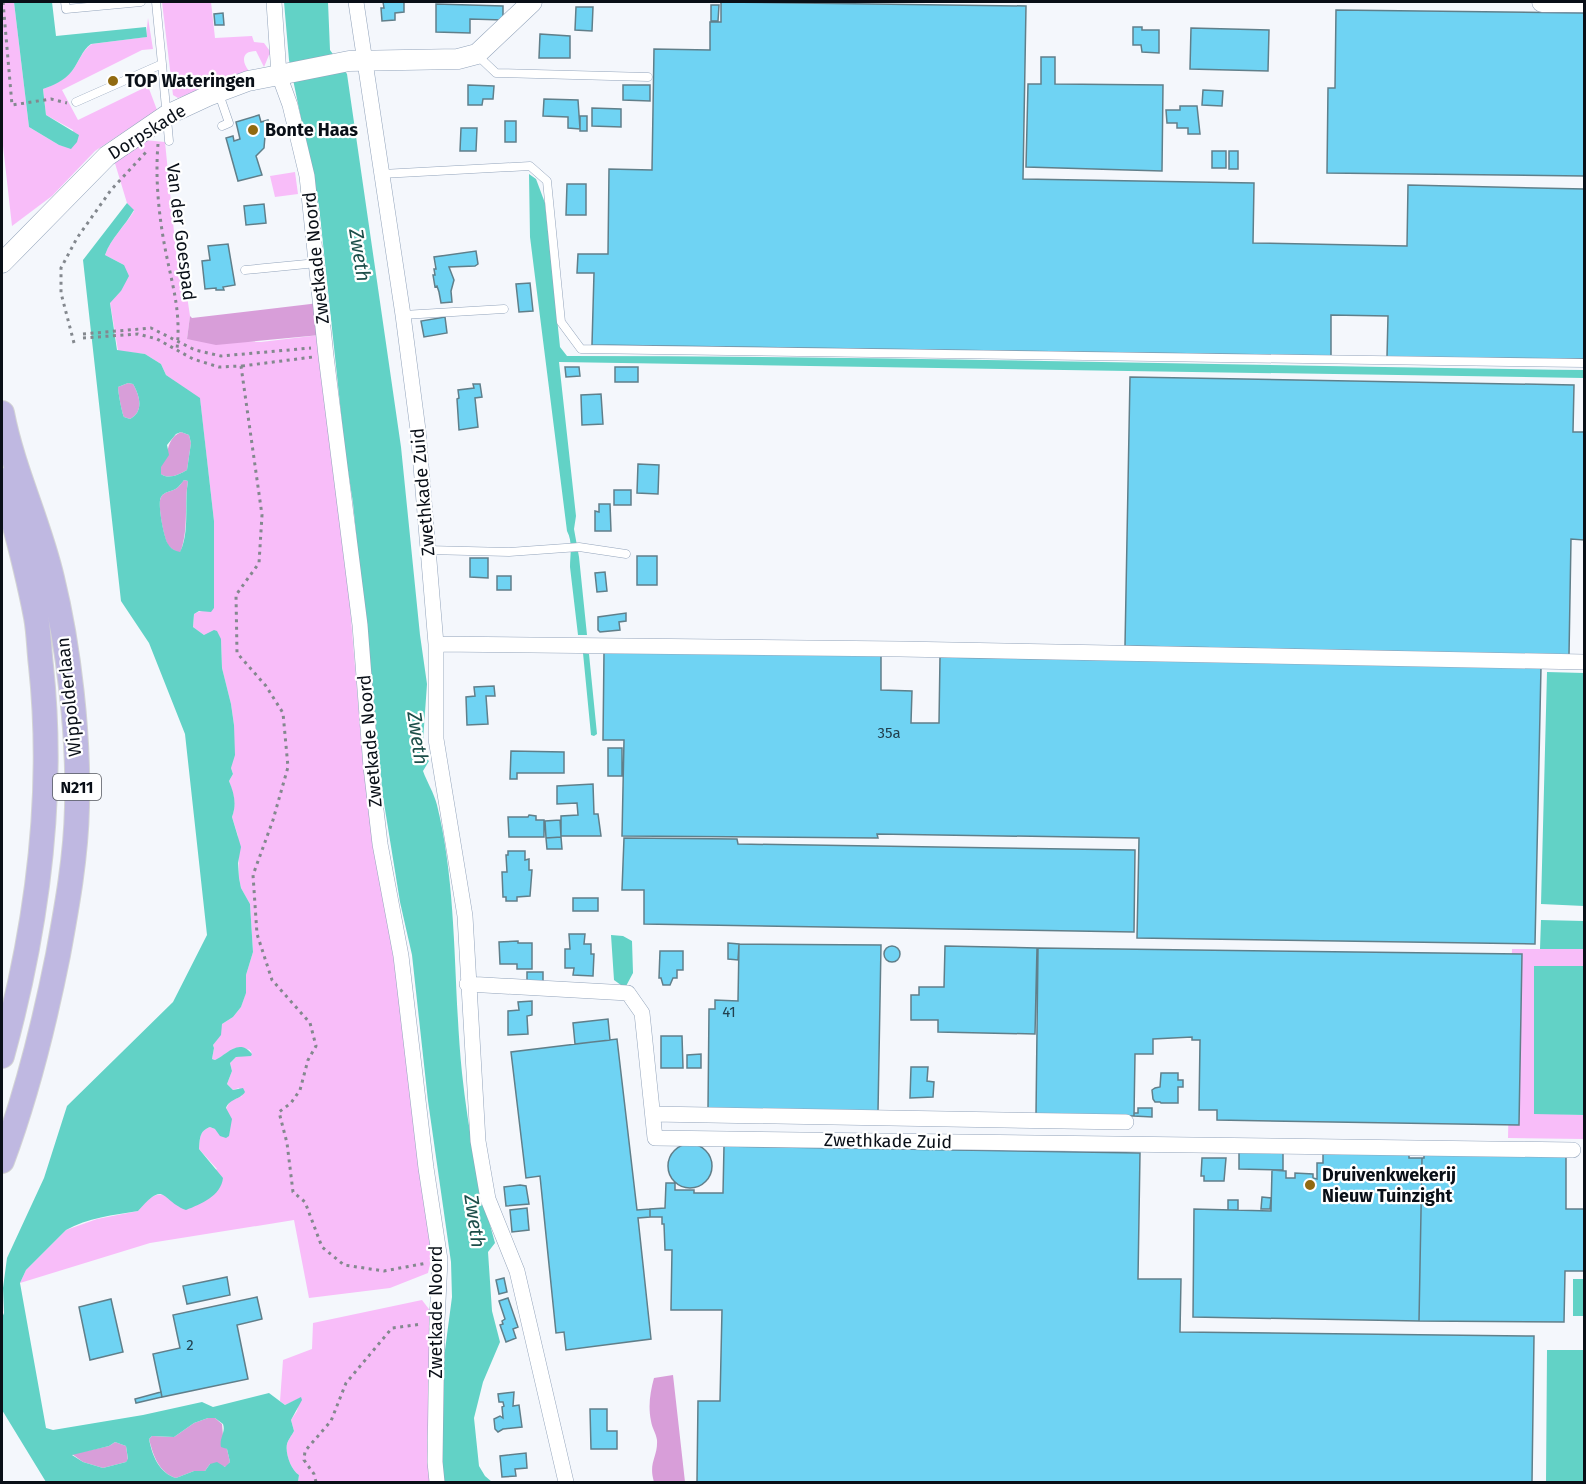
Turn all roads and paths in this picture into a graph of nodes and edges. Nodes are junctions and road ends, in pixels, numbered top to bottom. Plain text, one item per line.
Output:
1 (3, 2) edge
2 (65, 2) edge
3 (141, 2) edge
4 (156, 2) edge
5 (274, 2) edge
6 (356, 2) edge
7 (532, 2) edge
8 (1542, 2) edge
9 (1584, 2) edge
10 (477, 54) junction
11 (357, 60) junction
12 (162, 64) junction
13 (283, 74) junction
14 (648, 77) dead end
15 (218, 92) junction
16 (76, 102) joint
17 (167, 115) junction
18 (222, 126) dead end
19 (169, 141) dead end
20 (382, 174) junction
21 (2, 263) edge
22 (316, 263) junction
23 (245, 270) dead end
24 (504, 309) dead end
25 (403, 315) junction
26 (124, 332) junction
27 (83, 336) dead end
28 (74, 342) dead end
29 (178, 342) junction
30 (177, 349) junction
31 (326, 351) junction
32 (1584, 363) edge
33 (241, 366) junction
34 (2, 413) edge
35 (2, 480) edge
36 (427, 550) junction
37 (626, 554) dead end
38 (436, 644) junction
39 (1584, 662) edge
40 (468, 984) junction
41 (2, 1056) edge
42 (653, 1114) junction
43 (1126, 1122) dead end
44 (1573, 1150) dead end
45 (2, 1161) edge
46 (440, 1260) junction
47 (437, 1322) junction
48 (316, 1482) edge
49 (437, 1482) edge
50 (566, 1482) edge

1 - 16 path
2 - 3 lane
4 - 12 lane
5 - 13 street, Zwetkade Noord
6 - 11 street, Zwethkade Zuid
7 - 10 street
8 - 9 street
10 - 11 street, Dorpskade
10 - 14 lane
11 - 13 street, Dorpskade
11 - 20 street, Zwethkade Zuid
12 - 16 lane
12 - 17 lane
13 - 15 street, Dorpskade
13 - 22 street, Zwetkade Noord
15 - 17 street, Dorpskade
15 - 18 lane
17 - 19 lane
17 - 21 street, Dorpskade
20 - 25 street, Zwethkade Zuid
20 - 32 lane
22 - 23 lane
22 - 31 street, Zwetkade Noord
24 - 25 lane
25 - 36 street, Zwethkade Zuid
26 - 27 path
26 - 29 path
26 - 30 path
28 - 29 path, Van der Goespad
29 - 30 path, Van der Goespad
29 - 31 path
30 - 33 path
31 - 33 path
31 - 46 street, Zwetkade Noord
33 - 46 path
34 - 45 main road, Wippolderlaan / N211
35 - 41 main road, Wippolderlaan / N211
36 - 37 lane
36 - 38 street, Zwethkade Zuid
38 - 39 street
38 - 40 street, Zwethkade Zuid
40 - 42 street, Zwethkade Zuid
40 - 50 street, Zwethkade Zuid
42 - 43 street, Zwethkade Zuid
42 - 44 street, Zwethkade Zuid
46 - 47 street, Zwetkade Noord
47 - 48 path
47 - 49 street, Zwetkade Noord

